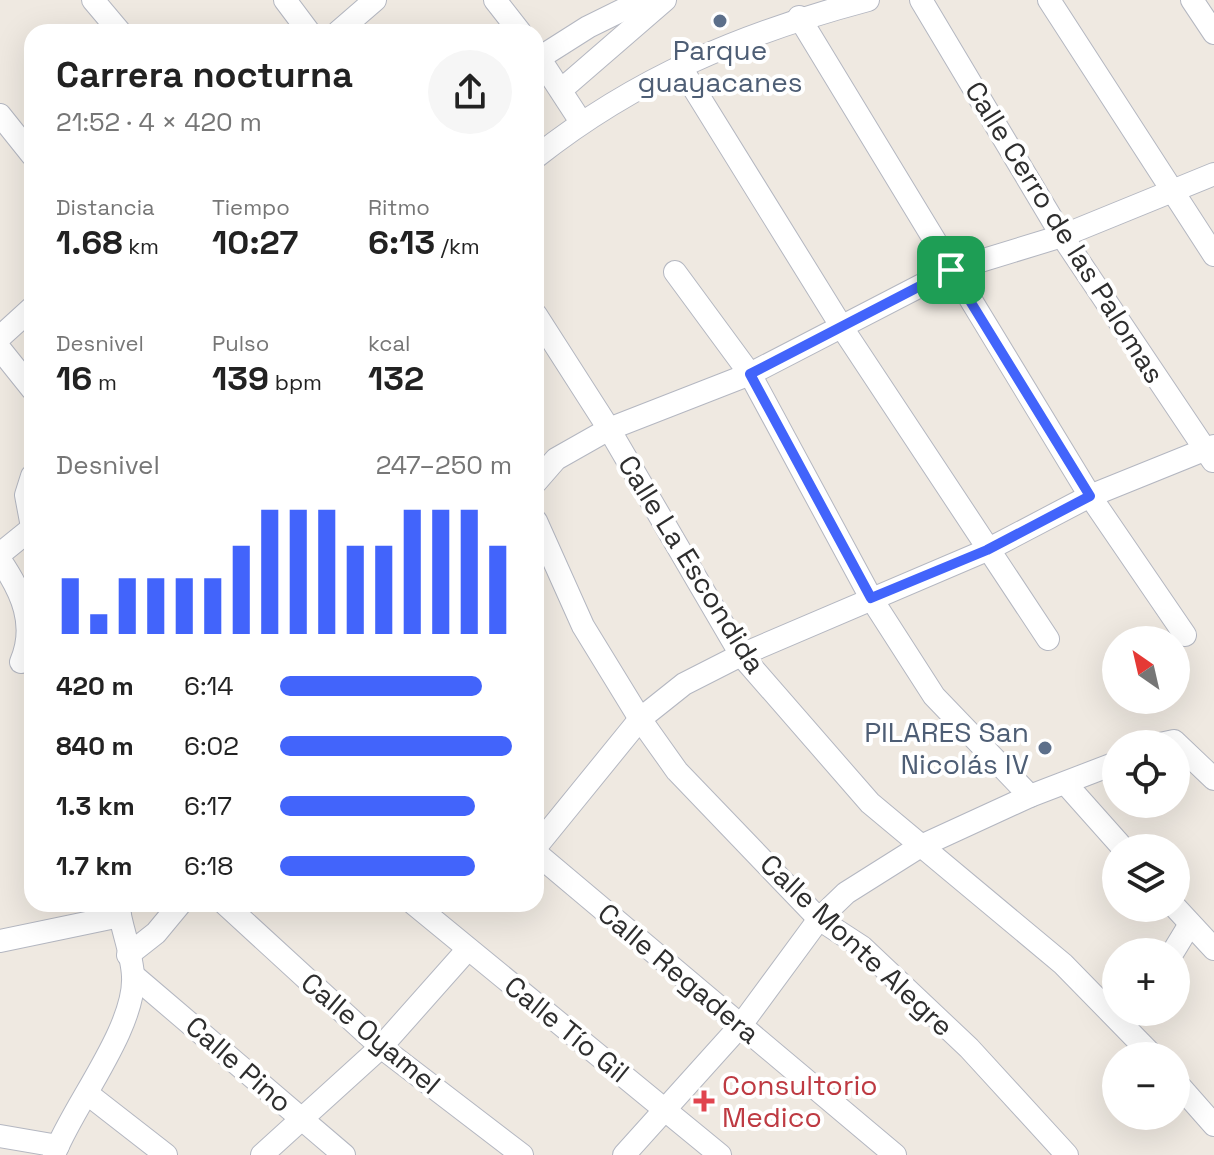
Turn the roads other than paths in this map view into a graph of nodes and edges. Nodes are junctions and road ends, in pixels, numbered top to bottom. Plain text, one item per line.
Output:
1 (93, 0) edge
2 (285, 0) edge
3 (375, 0) edge
4 (495, 0) edge
5 (643, 0) edge
6 (665, 0) edge
7 (868, 0) edge
8 (921, 0) edge
9 (1049, 0) edge
10 (1192, 0) edge
11 (833, 4) edge
12 (799, 17) junction
13 (113, 24) edge
14 (303, 24) edge
15 (347, 24) edge
16 (514, 24) edge
17 (1214, 33) edge
18 (544, 52) edge
19 (544, 66) edge
20 (680, 66) junction
21 (561, 90) junction
22 (0, 115) edge
23 (581, 122) junction
24 (24, 145) edge
25 (544, 151) edge
26 (1214, 174) edge
27 (1171, 192) junction
28 (1062, 236) junction
29 (1214, 255) edge
30 (951, 270) junction
31 (675, 272) dead end
32 (24, 315) edge
33 (544, 327) edge
34 (843, 329) junction
35 (0, 337) edge
36 (0, 349) edge
37 (750, 374) junction
38 (24, 379) edge
39 (609, 429) junction
40 (1211, 453) edge
41 (544, 473) edge
42 (1090, 496) junction
43 (24, 534) edge
44 (544, 539) edge
45 (987, 550) junction
46 (0, 557) edge
47 (871, 598) junction
48 (24, 605) edge
49 (1179, 626) edge
50 (1048, 639) dead end
51 (24, 655) edge
52 (741, 655) junction
53 (21, 662) dead end
54 (640, 719) junction
55 (1190, 756) edge
56 (1102, 769) edge
57 (1214, 779) edge
58 (1066, 784) junction
59 (1030, 796) junction
60 (1111, 834) edge
61 (544, 837) edge
62 (919, 847) junction
63 (544, 860) edge
64 (111, 912) edge
65 (119, 912) edge
66 (173, 912) edge
67 (234, 912) edge
68 (424, 912) edge
69 (819, 919) junction
70 (1189, 922) edge
71 (0, 941) edge
72 (468, 949) junction
73 (1214, 949) edge
74 (130, 965) junction
75 (1102, 996) edge
76 (741, 1025) junction
77 (381, 1047) junction
78 (89, 1095) junction
79 (1190, 1098) edge
80 (666, 1110) junction
81 (301, 1119) junction
82 (1214, 1125) edge
83 (0, 1136) edge
84 (56, 1150) edge
85 (166, 1155) edge
86 (262, 1155) edge
87 (344, 1155) edge
88 (522, 1155) edge
89 (624, 1155) edge
90 (720, 1155) edge
91 (895, 1155) edge
92 (1067, 1155) edge

1 - 13 street
2 - 14 street
3 - 15 street
4 - 16 street
5 - 18 street
6 - 21 street
7 - 11 street
8 - 28 street, Calle Cerro de las Palomas
9 - 27 street
10 - 17 street
11 - 12 street
12 - 20 street
12 - 30 street
19 - 21 street
20 - 23 street
20 - 34 street
21 - 23 street
22 - 24 street
23 - 25 street
26 - 27 street
27 - 28 street
27 - 29 street
28 - 30 street
28 - 40 street, Calle Cerro de las Palomas
30 - 34 street
30 - 42 street
31 - 37 street
32 - 35 street
33 - 39 street, Calle La Escondida
34 - 37 street
34 - 45 street
36 - 38 street
37 - 39 street
37 - 47 street
39 - 41 street
39 - 52 street, Calle La Escondida
40 - 42 street
42 - 45 street
42 - 49 street
43 - 46 street
44 - 54 street, Calle Monte Alegre
45 - 47 street
45 - 50 street
46 - 48 street
47 - 52 street
47 - 59 street
51 - 53 street
52 - 54 street
52 - 62 street, Calle La Escondida
54 - 61 street
54 - 69 street, Calle Monte Alegre
55 - 57 street
56 - 58 street
58 - 59 street
58 - 60 street
59 - 62 street
62 - 69 street
62 - 75 street, Calle La Escondida
63 - 76 street, Calle Regadera
64 - 71 street
65 - 74 street
66 - 74 street
67 - 77 street, Calle Oyamel
68 - 72 street, Calle Tío Gil
69 - 76 street
69 - 92 street, Calle Monte Alegre
70 - 73 street
72 - 77 street
72 - 80 street, Calle Tío Gil
74 - 78 street
74 - 81 street, Calle Pino
76 - 80 street
76 - 91 street, Calle Regadera
77 - 81 street
77 - 88 street, Calle Oyamel
78 - 84 street
78 - 85 street
79 - 82 street
80 - 89 street
80 - 90 street, Calle Tío Gil
81 - 86 street
81 - 87 street, Calle Pino
83 - 84 street

